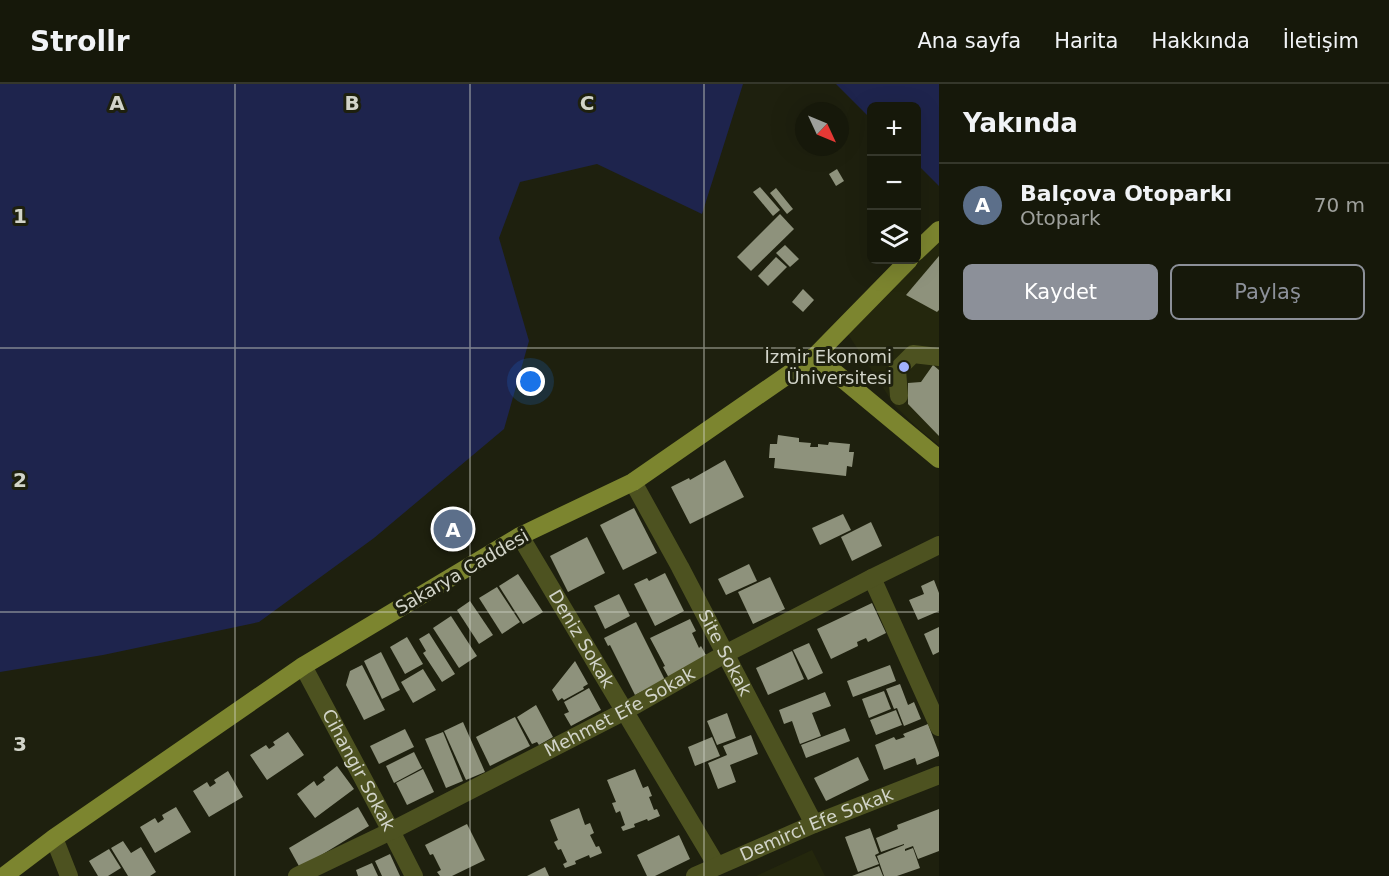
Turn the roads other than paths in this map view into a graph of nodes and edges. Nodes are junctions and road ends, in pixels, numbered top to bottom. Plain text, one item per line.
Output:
1 (939, 230) edge
2 (921, 247) edge
3 (905, 264) edge
4 (814, 356) junction
5 (939, 357) edge
6 (899, 396) dead end
7 (939, 459) edge
8 (633, 482) junction
9 (520, 536) junction
10 (939, 545) edge
11 (872, 578) junction
12 (725, 654) junction
13 (303, 666) junction
14 (625, 711) junction
15 (939, 727) edge
16 (939, 775) edge
17 (814, 824) junction
18 (391, 831) junction
19 (54, 838) junction
20 (717, 866) junction
21 (4, 876) edge
22 (69, 876) edge
23 (297, 876) edge
24 (414, 876) edge
25 (695, 876) edge

1 - 2 main road
3 - 4 main road, Sakarya Caddesi
4 - 7 main road
4 - 8 main road, Sakarya Caddesi
5 - 6 street
8 - 9 main road, Sakarya Caddesi
8 - 12 street, Site Sokak
9 - 13 main road, Sakarya Caddesi
9 - 14 street, Deniz Sokak
10 - 11 street, Mehmet Efe Sokak
11 - 12 street, Mehmet Efe Sokak
11 - 15 street
12 - 14 street, Mehmet Efe Sokak
12 - 17 street, Site Sokak
13 - 18 street, Cihangir Sokak
13 - 19 main road, Sakarya Caddesi
14 - 18 street, Mehmet Efe Sokak
14 - 20 street, Deniz Sokak
16 - 17 street, Demirci Efe Sokak
17 - 20 street, Demirci Efe Sokak
18 - 23 street, Mehmet Efe Sokak
18 - 24 street, Cihangir Sokak
19 - 21 main road, Sakarya Caddesi
19 - 22 street
20 - 25 street, Demirci Efe Sokak

